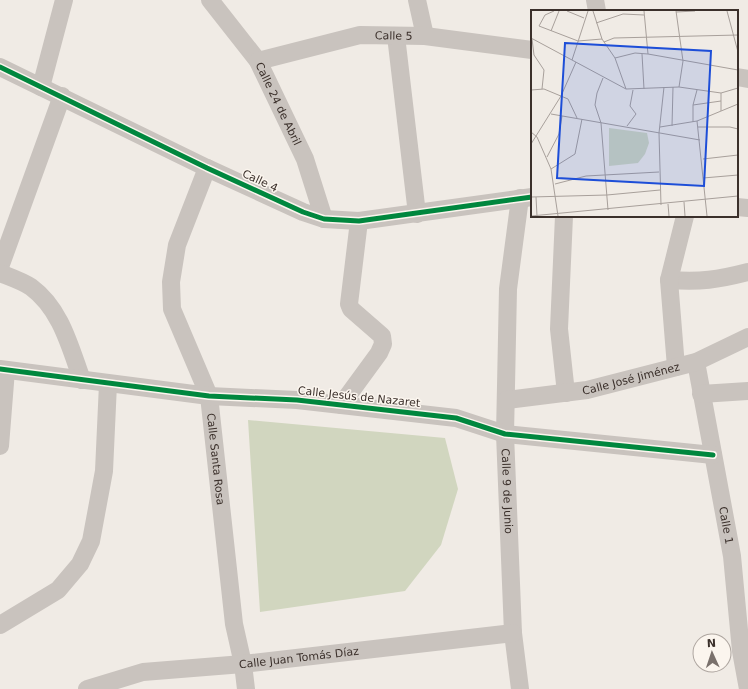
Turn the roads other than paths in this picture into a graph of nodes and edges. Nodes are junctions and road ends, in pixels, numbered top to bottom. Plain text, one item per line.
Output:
1 (64, 0) edge
2 (210, 0) edge
3 (417, 0) edge
4 (595, 0) edge
5 (597, 10) edge
6 (396, 36) junction
7 (425, 36) junction
8 (531, 50) edge
9 (258, 61) junction
10 (0, 68) edge
11 (738, 77) edge
12 (748, 78) edge
13 (41, 87) junction
14 (62, 96) junction
15 (207, 168) junction
16 (526, 198) edge
17 (738, 207) edge
18 (748, 208) edge
19 (417, 214) junction
20 (564, 217) edge
21 (685, 217) edge
22 (324, 219) junction
23 (359, 221) junction
24 (0, 267) edge
25 (748, 272) edge
26 (0, 273) edge
27 (669, 280) junction
28 (748, 337) edge
29 (696, 362) junction
30 (676, 367) junction
31 (3, 370) edge
32 (82, 380) junction
33 (108, 384) junction
34 (748, 391) edge
35 (566, 393) junction
36 (701, 394) junction
37 (209, 396) junction
38 (507, 400) junction
39 (341, 405) junction
40 (505, 434) junction
41 (0, 446) edge
42 (713, 455) junction
43 (740, 554) edge
44 (0, 626) edge
45 (513, 633) junction
46 (745, 650) edge
47 (243, 664) junction
48 (87, 689) edge
49 (246, 689) edge
50 (520, 689) edge
51 (748, 689) edge

1 - 13 street
2 - 9 street, Calle 24 de Abril
3 - 7 street
4 - 5 street
6 - 7 street, Calle 5
6 - 9 street, Calle 5
6 - 19 street
7 - 8 street, Calle 5
9 - 22 street, Calle 24 de Abril
10 - 13 street, Calle 4
11 - 12 street
13 - 14 street, Calle 4
14 - 15 street, Calle 4
14 - 24 street
15 - 22 street, Calle 4
15 - 37 street, Calle Santa Rosa
16 - 19 street, Calle 4
16 - 38 street, Calle 9 de Junio
17 - 18 street
19 - 23 street, Calle 4
20 - 35 street
21 - 27 street
22 - 23 street, Calle 4
23 - 39 street
25 - 27 street
26 - 32 street
27 - 30 street
28 - 29 street, Calle José Jiménez
29 - 30 street, Calle José Jiménez
29 - 36 street, Calle 1
30 - 35 street, Calle José Jiménez
31 - 32 street, Calle Jesús de Nazaret
31 - 41 street
32 - 33 street, Calle Jesús de Nazaret
33 - 37 street, Calle Jesús de Nazaret
33 - 44 street
34 - 36 street
35 - 38 street, Calle José Jiménez
36 - 42 street, Calle 1
37 - 39 street, Calle Jesús de Nazaret
37 - 47 street, Calle Santa Rosa
38 - 40 street, Calle 9 de Junio
39 - 40 street, Calle Jesús de Nazaret
40 - 42 street, Calle Jesús de Nazaret
40 - 45 street, Calle 9 de Junio
42 - 43 street, Calle 1
43 - 46 street, Calle 1
45 - 47 street, Calle Juan Tomás Díaz
45 - 50 street, Calle 9 de Junio
46 - 51 street, Calle 1
47 - 48 street, Calle Juan Tomás Díaz
47 - 49 street, Calle Santa Rosa

